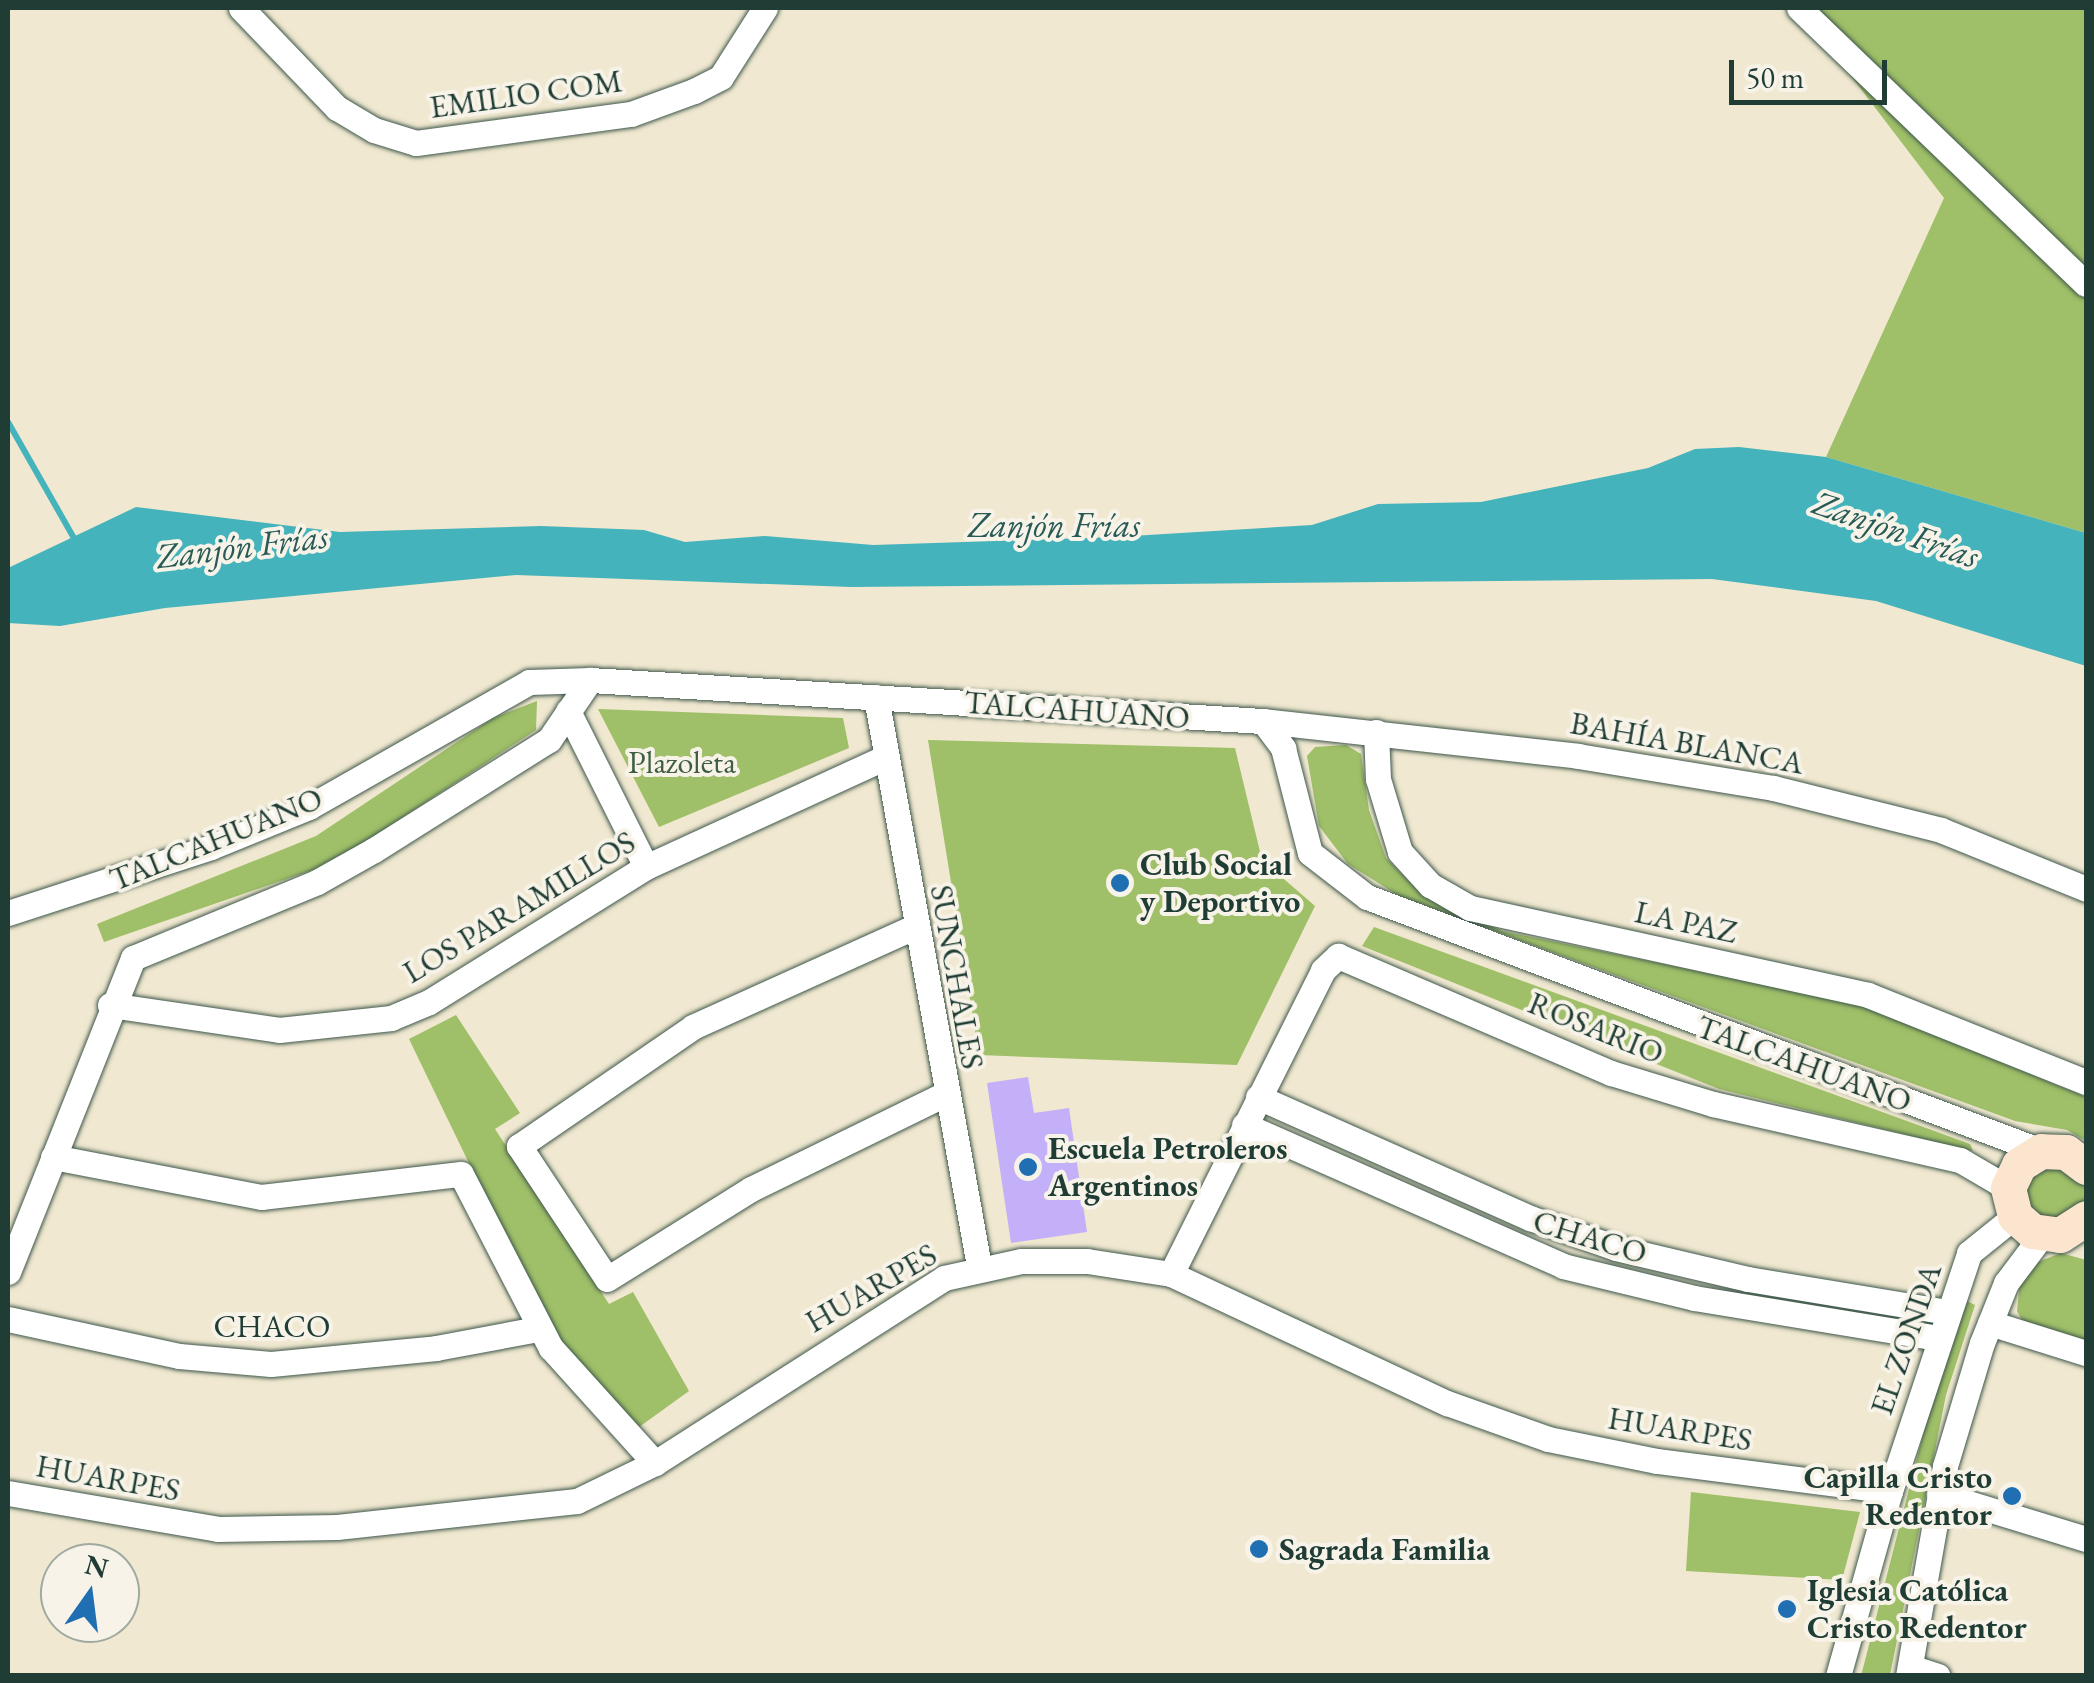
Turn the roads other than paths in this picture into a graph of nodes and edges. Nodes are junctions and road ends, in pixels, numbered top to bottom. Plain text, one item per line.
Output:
1 (241, 8) edge
2 (764, 8) edge
3 (1799, 8) edge
4 (2086, 284) edge
5 (590, 680) junction
6 (876, 697) junction
7 (568, 711) junction
8 (1262, 721) junction
9 (1376, 732) junction
10 (884, 758) junction
11 (646, 867) junction
12 (2086, 889) edge
13 (8, 913) edge
14 (914, 927) junction
15 (110, 1006) junction
16 (2086, 1082) edge
17 (945, 1094) junction
18 (1258, 1098) junction
19 (1244, 1125) junction
20 (2041, 1151) junction
21 (53, 1157) junction
22 (2086, 1168) edge
23 (2050, 1223) edge
24 (980, 1266) junction
25 (8, 1272) edge
26 (1171, 1274) junction
27 (1947, 1312) junction
28 (8, 1319) edge
29 (1990, 1323) junction
30 (538, 1329) junction
31 (1939, 1338) junction
32 (2086, 1354) edge
33 (655, 1463) junction
34 (1890, 1491) junction
35 (8, 1493) edge
36 (1939, 1494) junction
37 (2086, 1539) edge
38 (1909, 1671) edge
39 (1838, 1676) edge
40 (1938, 1676) edge

1 - 2 street, EMILIO COM
3 - 4 street
5 - 6 street, TALCAHUANO
5 - 7 street
5 - 13 street, TALCAHUANO
6 - 8 street, TALCAHUANO
6 - 10 street, SUNCHALES
7 - 11 street
7 - 15 street
8 - 9 street, BAHÍA BLANCA
8 - 20 street, TALCAHUANO
9 - 12 street, BAHÍA BLANCA
9 - 16 street, LA PAZ
10 - 11 street, LOS PARAMILLOS
10 - 14 street, SUNCHALES
11 - 15 street, LOS PARAMILLOS
14 - 17 street, SUNCHALES
14 - 17 street
15 - 21 street
17 - 24 street, SUNCHALES
18 - 19 street
18 - 23 street, ROSARIO
18 - 27 street, CHACO
19 - 26 street
19 - 31 street, CHACO
20 - 22 street
20 - 23 street
21 - 25 street
21 - 30 street
23 - 27 street, EL ZONDA
23 - 29 street
24 - 26 street, HUARPES
24 - 33 street, HUARPES
26 - 34 street, HUARPES
27 - 31 street, EL ZONDA
28 - 30 street, CHACO
29 - 32 street
29 - 36 street
30 - 33 street
31 - 34 street, EL ZONDA
33 - 35 street, HUARPES
34 - 39 street, EL ZONDA
36 - 37 street
36 - 38 street
38 - 40 street

